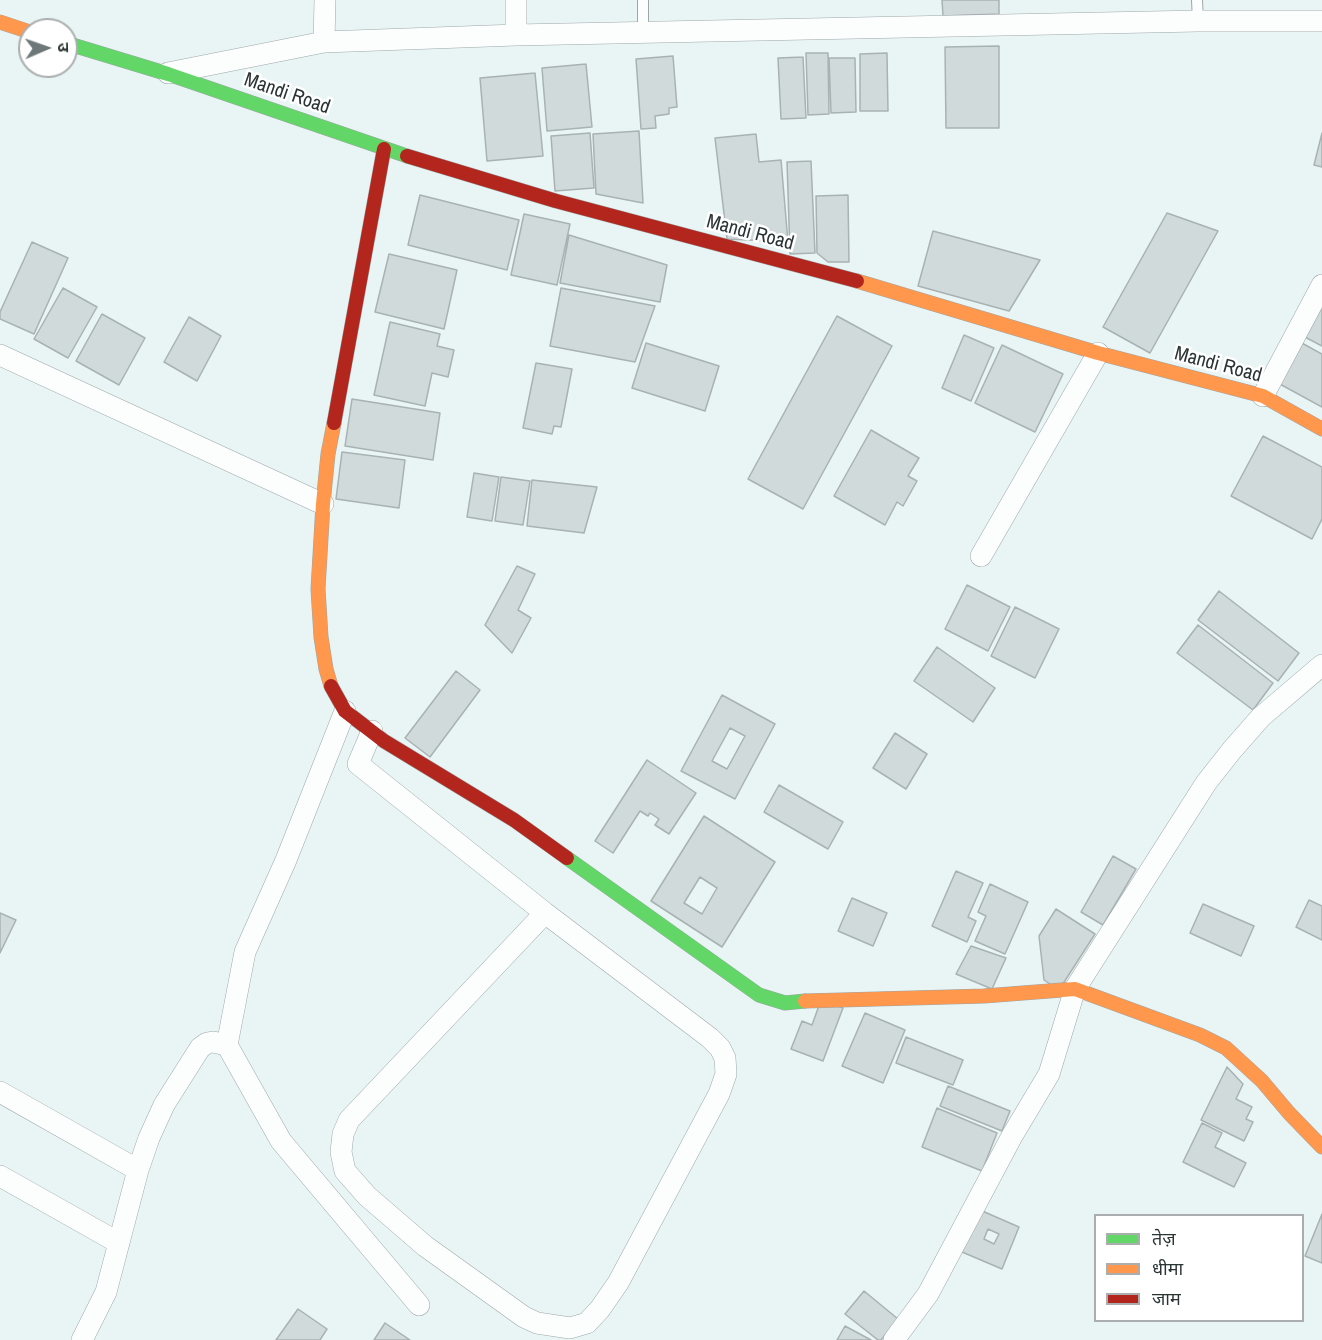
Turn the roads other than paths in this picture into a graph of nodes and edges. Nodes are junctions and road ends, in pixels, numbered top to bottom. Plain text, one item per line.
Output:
1 (325, 0) edge
2 (516, 0) edge
3 (643, 0) edge
4 (1198, 10) edge
5 (1322, 21) edge
6 (0, 22) edge
7 (18, 28) edge
8 (643, 32) junction
9 (516, 35) junction
10 (324, 42) junction
11 (78, 47) edge
12 (168, 74) junction
13 (384, 149) junction
14 (1322, 285) edge
15 (1098, 353) junction
16 (0, 355) edge
17 (1263, 396) junction
18 (1322, 429) edge
19 (323, 504) junction
20 (981, 556) dead end
21 (1322, 665) edge
22 (345, 711) junction
23 (372, 731) junction
24 (545, 913) junction
25 (1075, 989) junction
26 (227, 1045) junction
27 (0, 1092) edge
28 (1322, 1147) edge
29 (138, 1170) junction
30 (0, 1176) edge
31 (119, 1243) junction
32 (419, 1305) dead end
33 (82, 1340) edge
34 (894, 1340) edge

1 - 10 street
2 - 9 street
3 - 8 lane
4 - 5 street
4 - 8 street
6 - 7 street
8 - 9 street
9 - 10 street
10 - 12 street
11 - 12 street, Mandi Road
12 - 13 street, Mandi Road
13 - 15 street, Mandi Road
13 - 19 street
14 - 17 street
15 - 17 street, Mandi Road
15 - 20 street
16 - 19 street
17 - 18 street, Mandi Road
19 - 22 street
21 - 25 street
22 - 23 street
22 - 26 street
23 - 24 street
23 - 25 street
24 - 24 street
25 - 28 street
25 - 34 street
26 - 29 street
26 - 32 street
27 - 29 street
29 - 31 street
30 - 31 street
31 - 33 street

